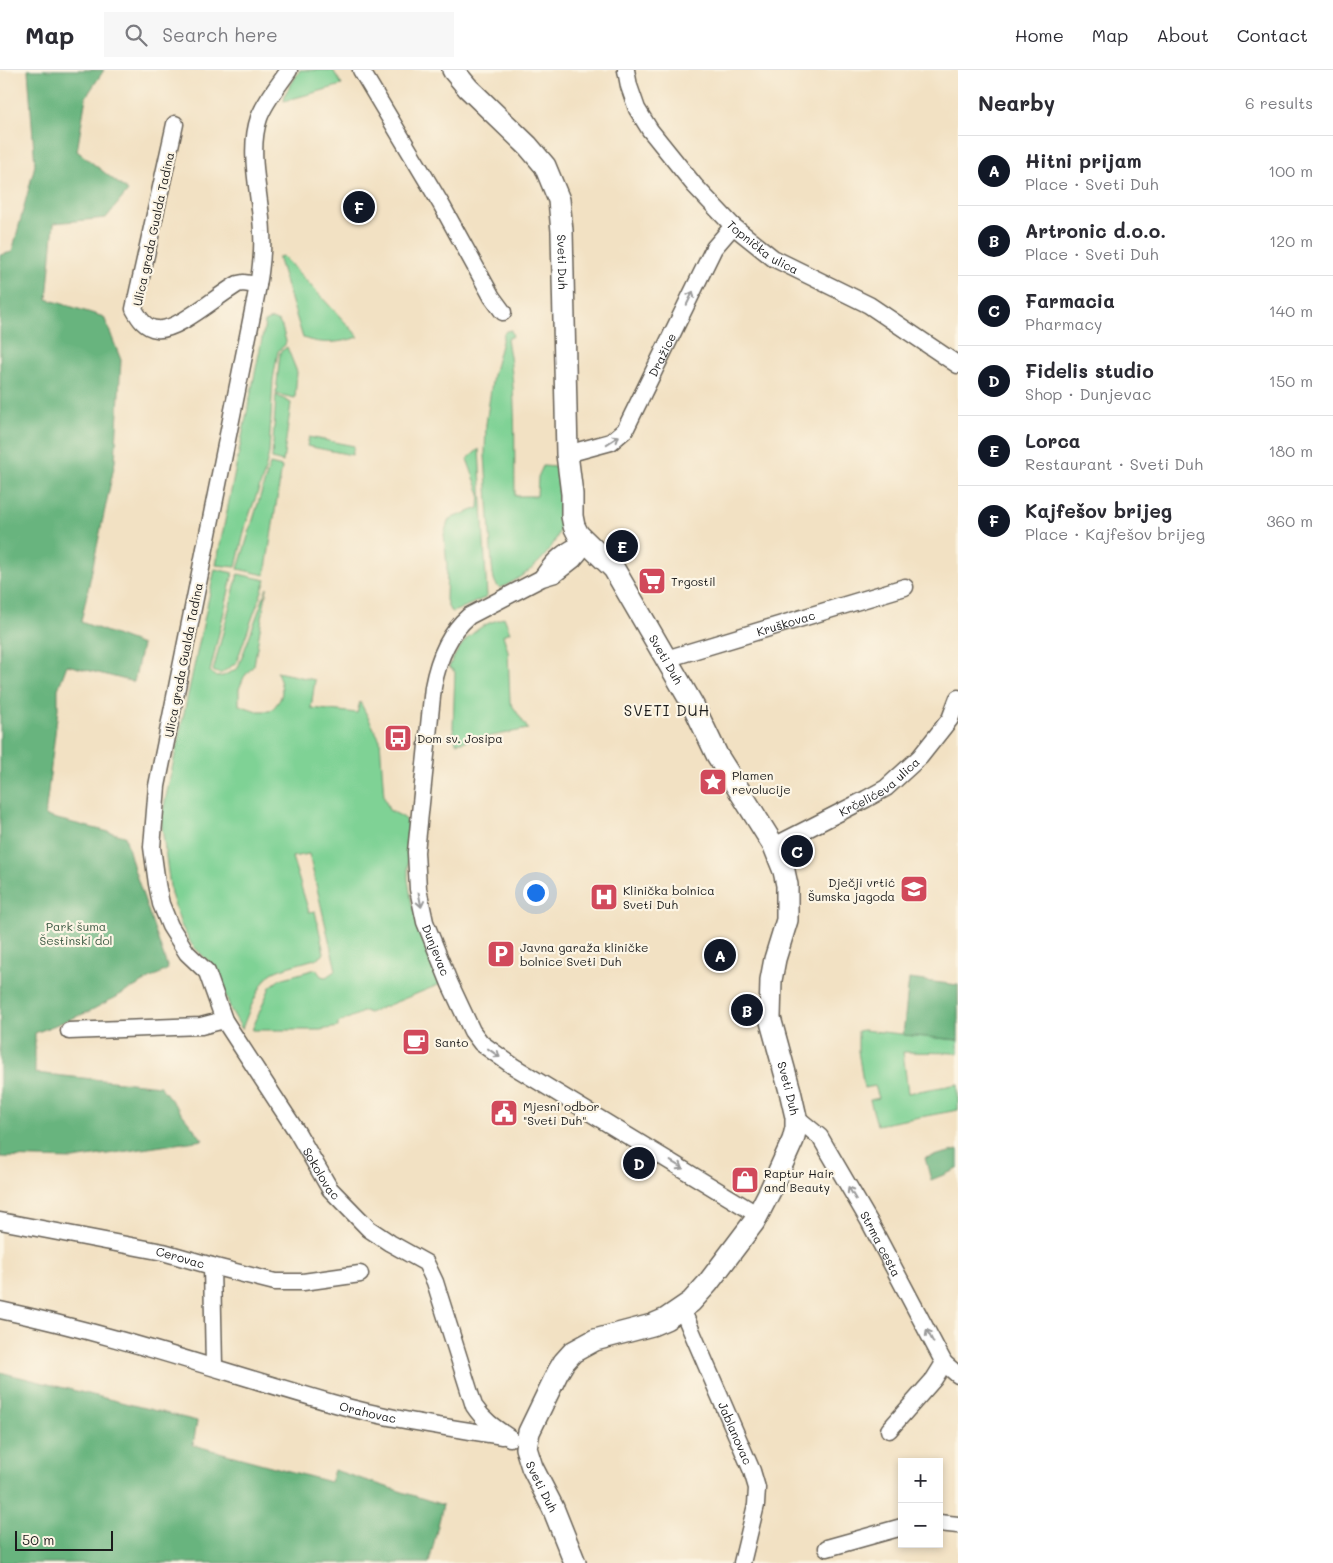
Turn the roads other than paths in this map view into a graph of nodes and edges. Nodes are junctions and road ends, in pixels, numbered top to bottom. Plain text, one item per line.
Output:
1 (289, 70) edge
2 (361, 70) edge
3 (453, 70) edge
4 (626, 70) edge
5 (175, 124) dead end
6 (733, 226) junction
7 (258, 285) junction
8 (503, 312) dead end
9 (958, 365) edge
10 (567, 454) junction
11 (584, 542) junction
12 (905, 587) dead end
13 (666, 659) junction
14 (958, 698) edge
15 (774, 846) junction
16 (224, 1020) junction
17 (69, 1031) dead end
18 (796, 1116) junction
19 (758, 1215) junction
20 (0, 1221) edge
21 (212, 1266) junction
22 (360, 1274) dead end
23 (682, 1308) junction
24 (0, 1310) edge
25 (944, 1363) junction
26 (214, 1367) junction
27 (958, 1376) edge
28 (889, 1430) dead end
29 (518, 1438) junction
30 (943, 1523) edge
31 (958, 1525) edge
32 (898, 1528) edge
33 (827, 1548) dead end
34 (575, 1563) edge
35 (742, 1563) edge

1 - 7 street, Ulica grada Gualda Tadina
2 - 8 street
3 - 10 main road, Sveti Duh
4 - 6 street, Topnička ulica
5 - 7 street, Ulica grada Gualda Tadina
6 - 9 street, Topnička ulica
10 -> 6 street, Dražice
7 - 16 street, Ulica grada Gualda Tadina
10 - 11 main road, Sveti Duh
11 - 13 main road, Sveti Duh
11 -> 19 street, Dunjevac
12 - 13 street, Kruškovac
13 - 15 main road, Sveti Duh
14 - 15 street, Krčelićeva ulica
15 - 18 main road, Sveti Duh
16 - 17 street
16 - 29 street, Sokolovac
18 - 19 main road, Sveti Duh
25 -> 18 street, Strma cesta
19 - 23 main road, Sveti Duh
20 - 21 street, Cerovac
21 - 22 street, Cerovac
21 - 26 street
23 - 29 main road, Sveti Duh
23 - 35 street, Jablanovac
24 - 26 street, Orahovac
25 - 27 street, Strma cesta
25 - 28 street
26 - 29 street, Orahovac
29 - 34 main road, Sveti Duh
30 - 31 street
32 - 33 street

